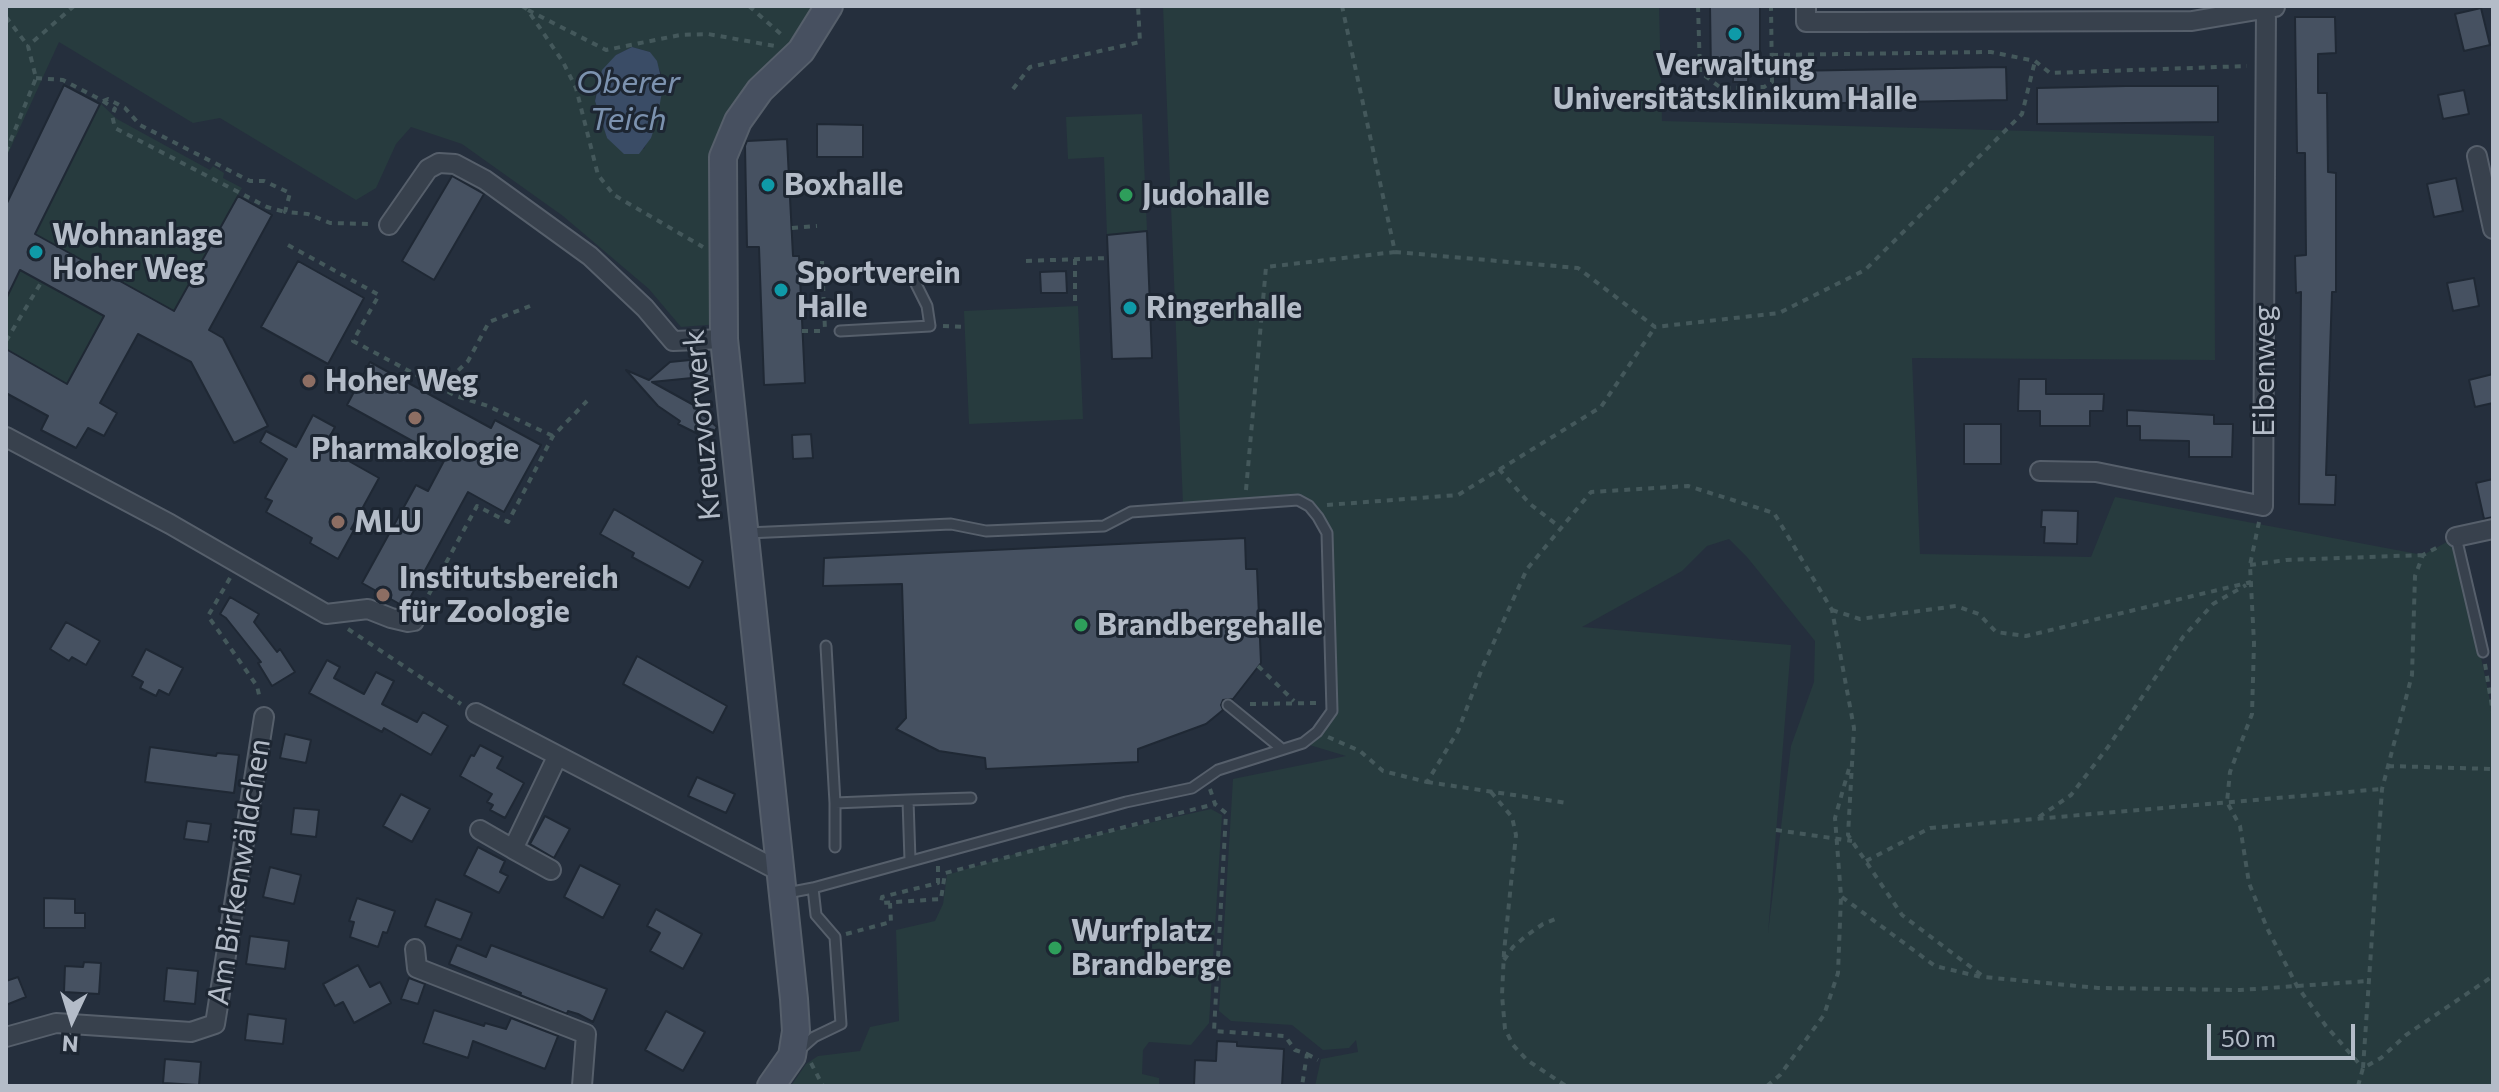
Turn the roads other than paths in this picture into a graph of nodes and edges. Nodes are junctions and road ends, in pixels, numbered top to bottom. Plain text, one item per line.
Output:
1 (829, 6) edge
2 (1806, 6) edge
3 (2272, 8) edge
4 (1856, 14) edge
5 (2477, 156) dead end
6 (389, 225) road end
7 (2493, 229) edge
8 (913, 278) dead end
9 (840, 331) road end
10 (724, 339) junction
11 (6, 437) edge
12 (2040, 471) dead end
13 (2493, 529) edge
14 (744, 533) junction
15 (2456, 537) joint
16 (414, 621) road end
17 (826, 646) dead end
18 (2483, 652) road end
19 (1228, 705) road end
20 (476, 713) road end
21 (264, 717) road end
22 (1282, 749) junction
23 (557, 757) junction
24 (971, 798) dead end
25 (908, 800) junction
26 (835, 803) junction
27 (480, 830) dead end
28 (835, 847) dead end
29 (513, 849) junction
30 (910, 860) junction
31 (551, 870) dead end
32 (782, 883) junction
33 (813, 888) junction
34 (415, 949) dead end
35 (6, 1037) edge
36 (792, 1056) junction
37 (582, 1086) edge
38 (771, 1086) edge

1 - 10 street, Kreuzvorwerk
2 - 4 street
3 - 4 street
3 - 12 street, Eibenweg
5 - 7 street
6 - 10 street
8 - 9 lane
10 - 14 street, Kreuzvorwerk
11 - 16 street
13 - 15 street
14 - 22 lane
14 - 32 street, Kreuzvorwerk
15 - 18 lane
17 - 26 lane
19 - 22 lane
20 - 23 street
21 - 35 street, Am Birkenwäldchen
22 - 30 lane
23 - 29 street
23 - 32 street
24 - 25 lane
25 - 26 lane
25 - 30 lane
26 - 28 lane
27 - 29 street
29 - 31 street
30 - 33 lane
32 - 33 lane
32 - 36 street, Kreuzvorwerk
33 - 36 lane
34 - 37 street
36 - 38 street

